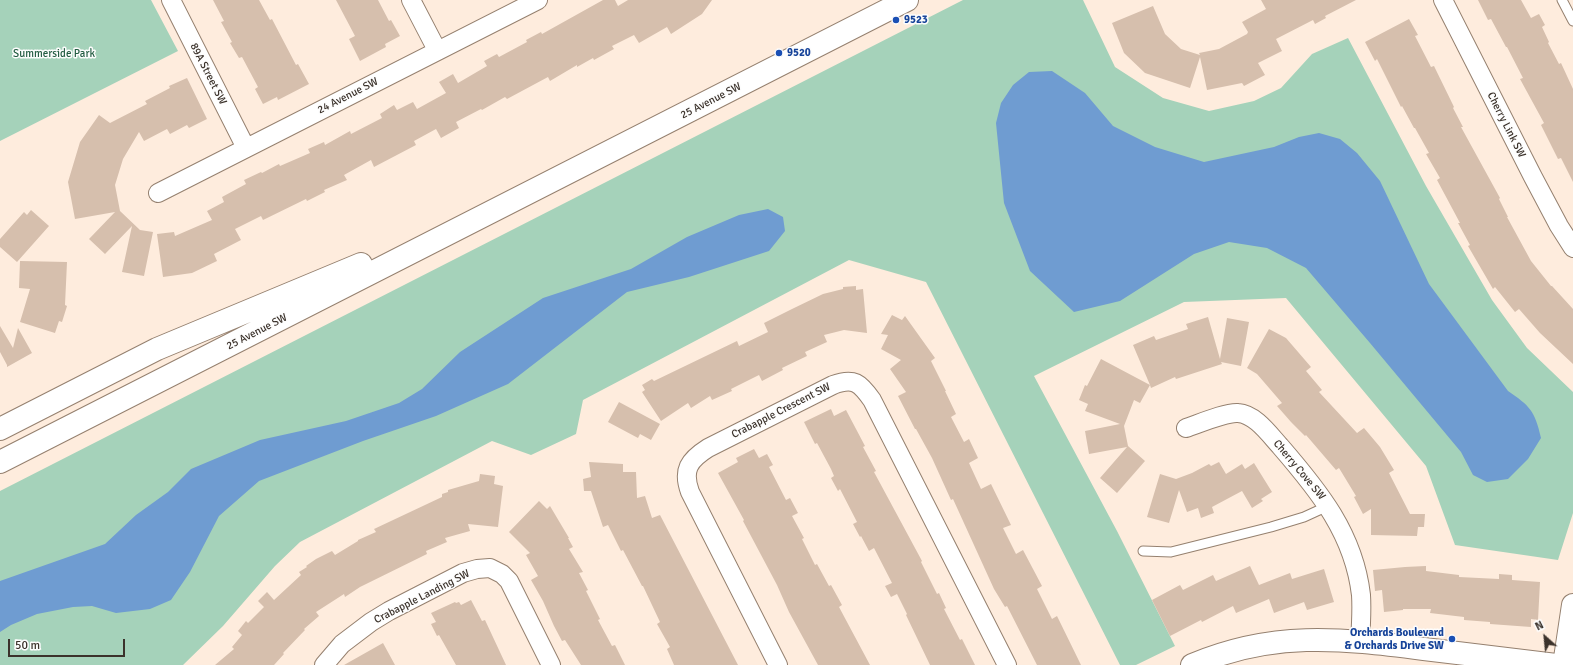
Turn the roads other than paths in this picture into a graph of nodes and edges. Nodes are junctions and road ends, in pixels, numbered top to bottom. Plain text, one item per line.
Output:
1 (171, 0) edge
2 (411, 0) edge
3 (538, 0) edge
4 (908, 0) edge
5 (1443, 0) edge
6 (1562, 0) edge
7 (1573, 21) edge
8 (437, 50) junction
9 (246, 148) junction
10 (158, 193) dead end
11 (514, 201) junction
12 (1573, 248) edge
13 (1186, 428) dead end
14 (0, 429) edge
15 (0, 462) edge
16 (1328, 506) junction
17 (1143, 551) dead end
18 (1573, 605) edge
19 (1360, 641) junction
20 (324, 665) edge
21 (551, 665) edge
22 (778, 665) edge
23 (1007, 665) edge
24 (1192, 665) edge
25 (1556, 665) edge
26 (1564, 665) edge

1 - 9 street, 89A Street SW
2 - 8 street
3 - 8 street, 24 Avenue SW
4 - 11 main road, 25 Avenue SW
5 - 12 street, Cherry Link SW
6 - 7 lane
8 - 9 street, 24 Avenue SW
9 - 10 street, 24 Avenue SW
11 - 14 main road, 25 Avenue SW
11 - 15 main road, 25 Avenue SW
13 - 16 street, Cherry Cove SW
16 - 17 lane
16 - 19 street, Cherry Cove SW
18 - 26 main road
19 - 24 main road
19 - 25 main road
20 - 21 street, Crabapple Landing SW
22 - 23 street, Crabapple Crescent SW

